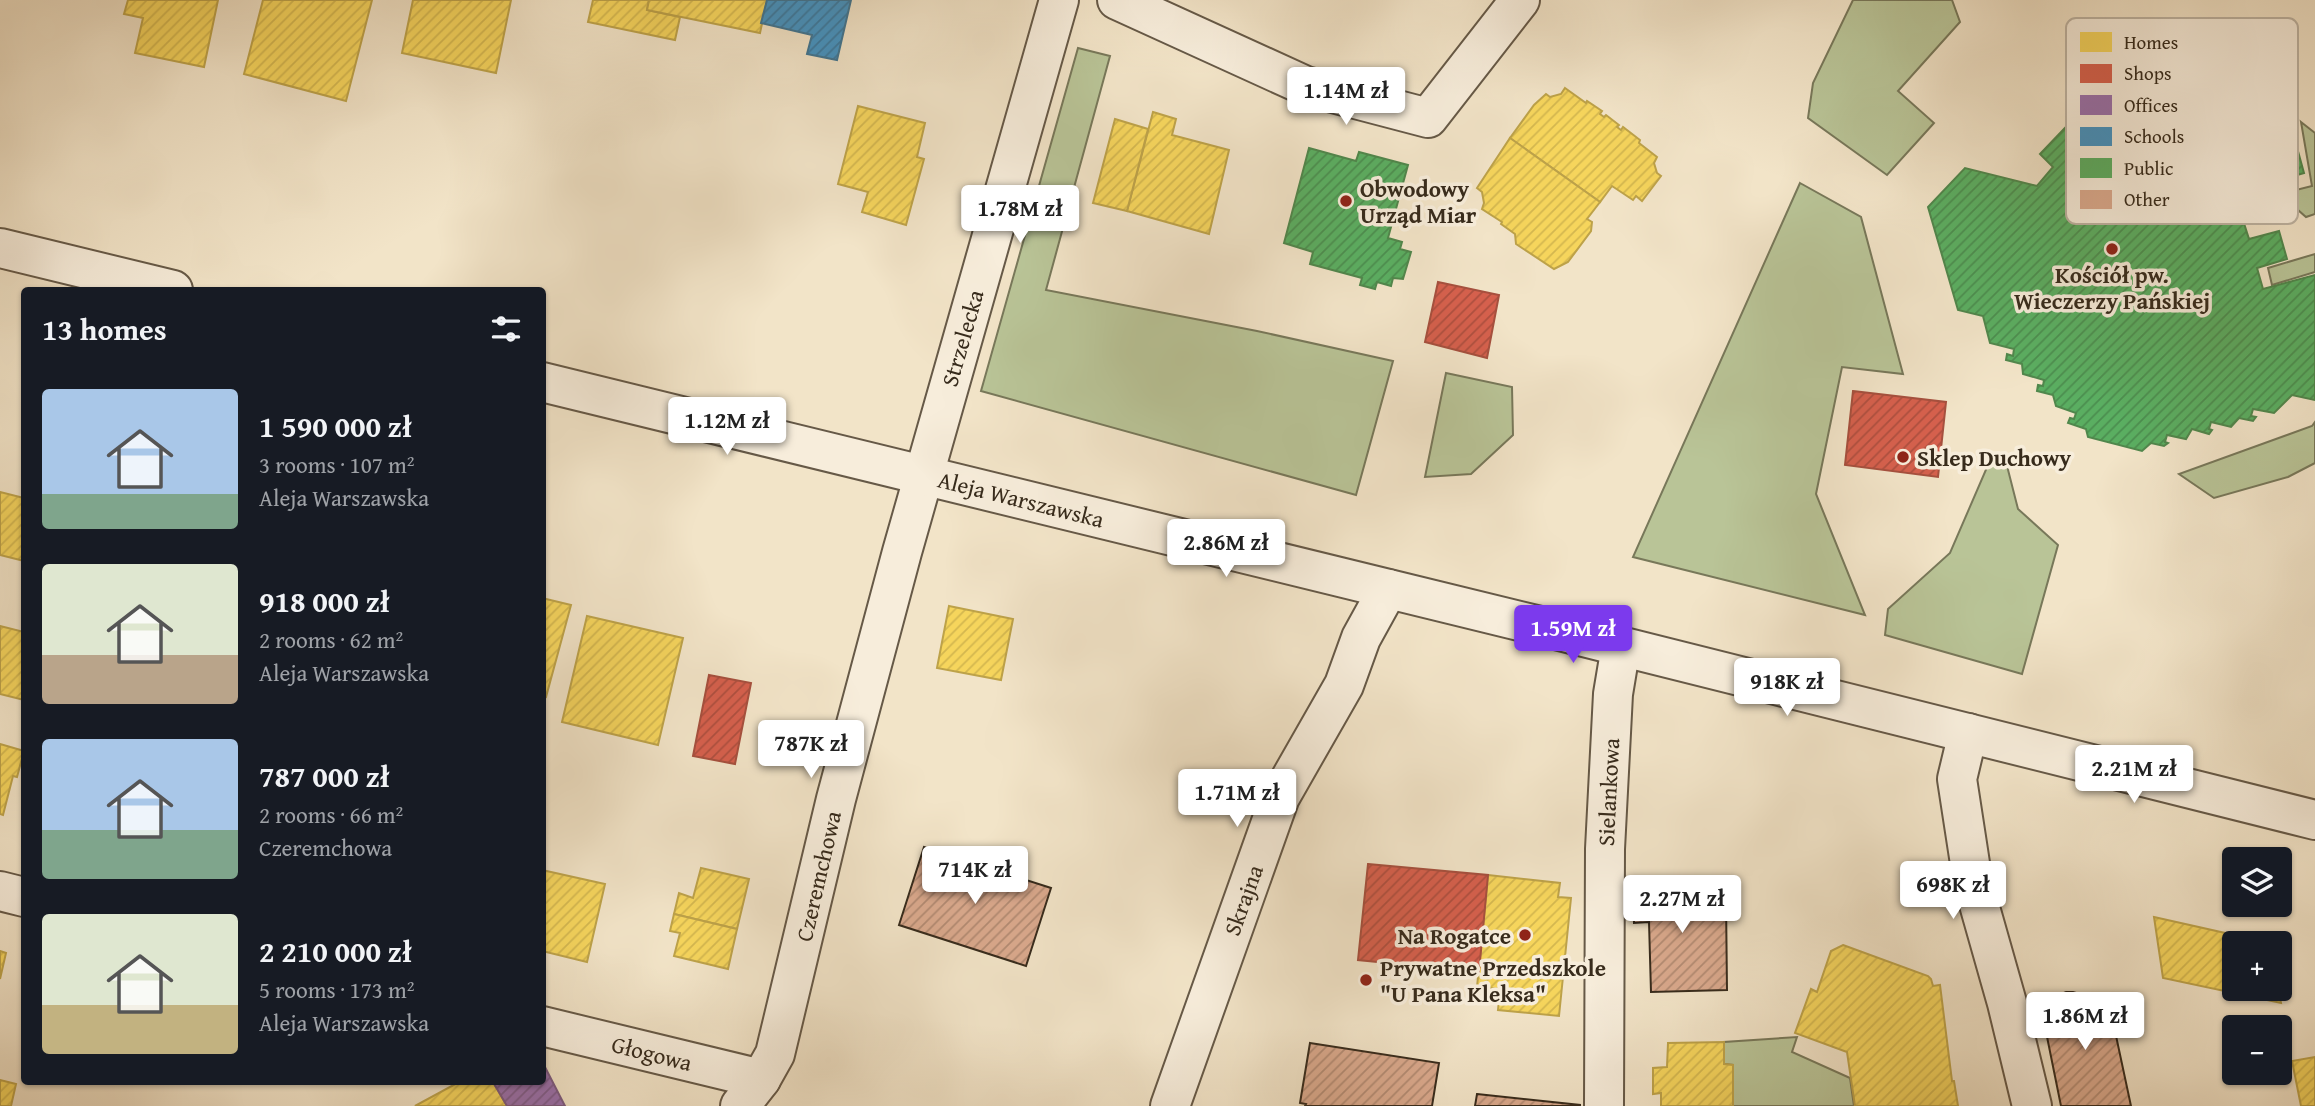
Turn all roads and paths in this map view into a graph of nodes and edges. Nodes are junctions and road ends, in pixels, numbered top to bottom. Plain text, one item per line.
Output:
1 (1059, 0) edge
2 (1117, 0) edge
3 (1520, 0) edge
4 (0, 248) edge
5 (161, 287) edge
6 (546, 383) edge
7 (926, 475) junction
8 (1388, 589) junction
9 (1621, 646) junction
10 (1968, 733) junction
11 (2315, 820) edge
12 (0, 891) edge
13 (21, 896) edge
14 (546, 1027) edge
15 (750, 1092) edge
16 (1170, 1106) edge
17 (1604, 1106) edge
18 (2032, 1106) edge

1 - 7 street, Strzelecka
2 - 3 street
4 - 5 street
6 - 7 street, Aleja Warszawska
7 - 8 street, Aleja Warszawska
7 - 15 street, Czeremchowa
8 - 9 street, Aleja Warszawska
8 - 16 street, Skrajna
9 - 10 street, Aleja Warszawska
9 - 17 street, Sielankowa
10 - 11 street, Aleja Warszawska
10 - 18 street
12 - 13 street
14 - 15 street, Głogowa

